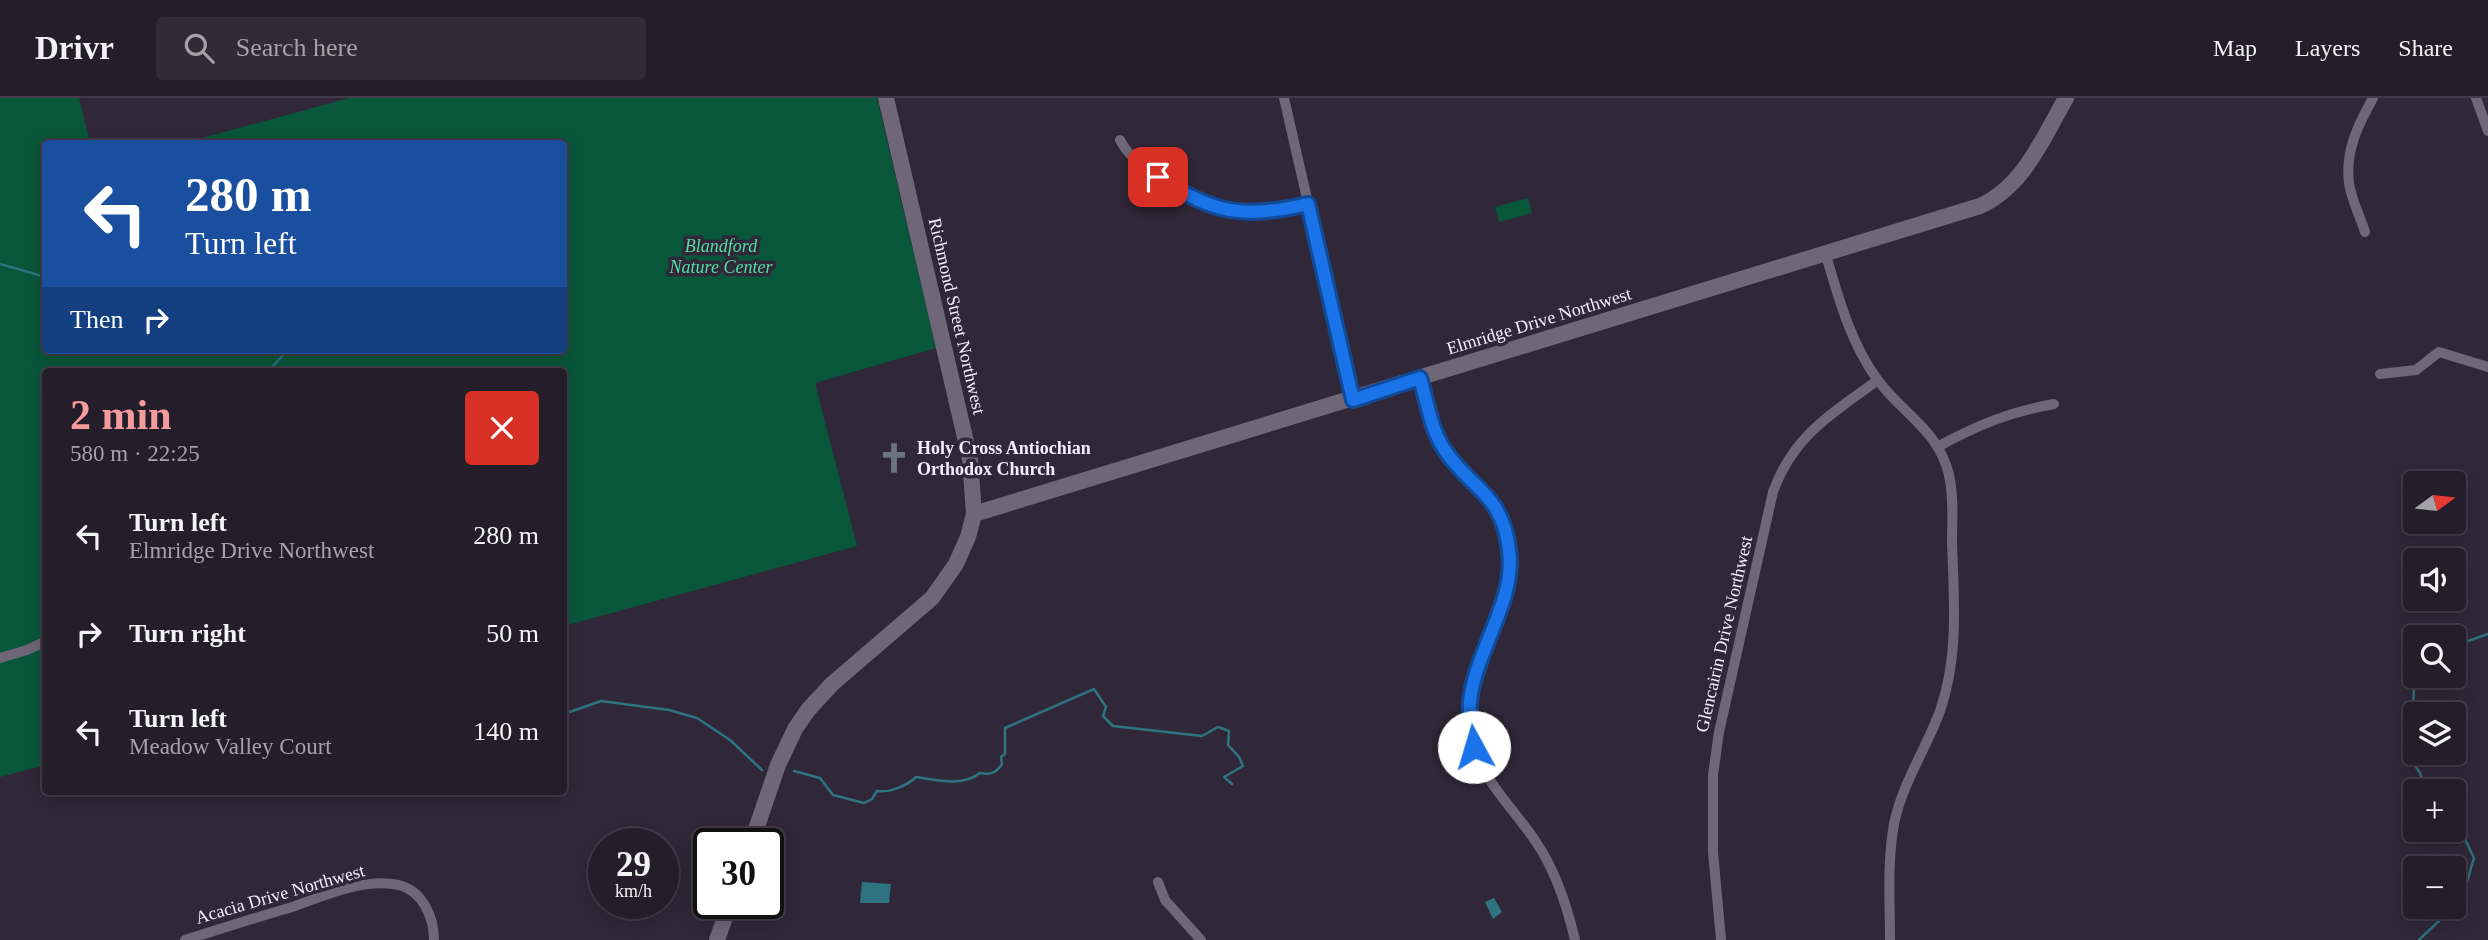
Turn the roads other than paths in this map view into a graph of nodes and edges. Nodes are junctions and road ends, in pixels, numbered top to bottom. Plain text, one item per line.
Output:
1 (886, 98) edge
2 (1284, 98) edge
3 (2066, 98) edge
4 (2373, 98) edge
5 (2476, 98) edge
6 (2488, 131) edge
7 (1120, 139) dead end
8 (1308, 204) junction
9 (2365, 232) dead end
10 (1825, 252) junction
11 (2488, 367) edge
12 (2380, 374) dead end
13 (1420, 378) junction
14 (1878, 380) junction
15 (1353, 400) junction
16 (2054, 404) dead end
17 (1939, 446) junction
18 (974, 514) junction
19 (42, 643) edge
20 (0, 658) edge
21 (756, 828) edge
22 (1158, 882) dead end
23 (724, 919) edge
24 (185, 940) edge
25 (434, 940) edge
26 (717, 940) edge
27 (1201, 940) edge
28 (1575, 940) edge
29 (1721, 940) edge
30 (1890, 940) edge

1 - 18 street, Richmond Street Northwest
2 - 8 street
3 - 10 street, Elmridge Drive Northwest
4 - 9 street
5 - 6 street
7 - 8 street
8 - 15 street
10 - 13 street, Elmridge Drive Northwest
10 - 14 street
11 - 12 street
13 - 15 street, Elmridge Drive Northwest
13 - 28 street
14 - 17 street
14 - 29 street, Glencairin Drive Northwest
15 - 18 street, Elmridge Drive Northwest
16 - 17 street
17 - 30 street
18 - 21 street, Richmond Street Northwest
19 - 20 street
22 - 27 street
23 - 26 street
24 - 25 street, Acacia Drive Northwest

